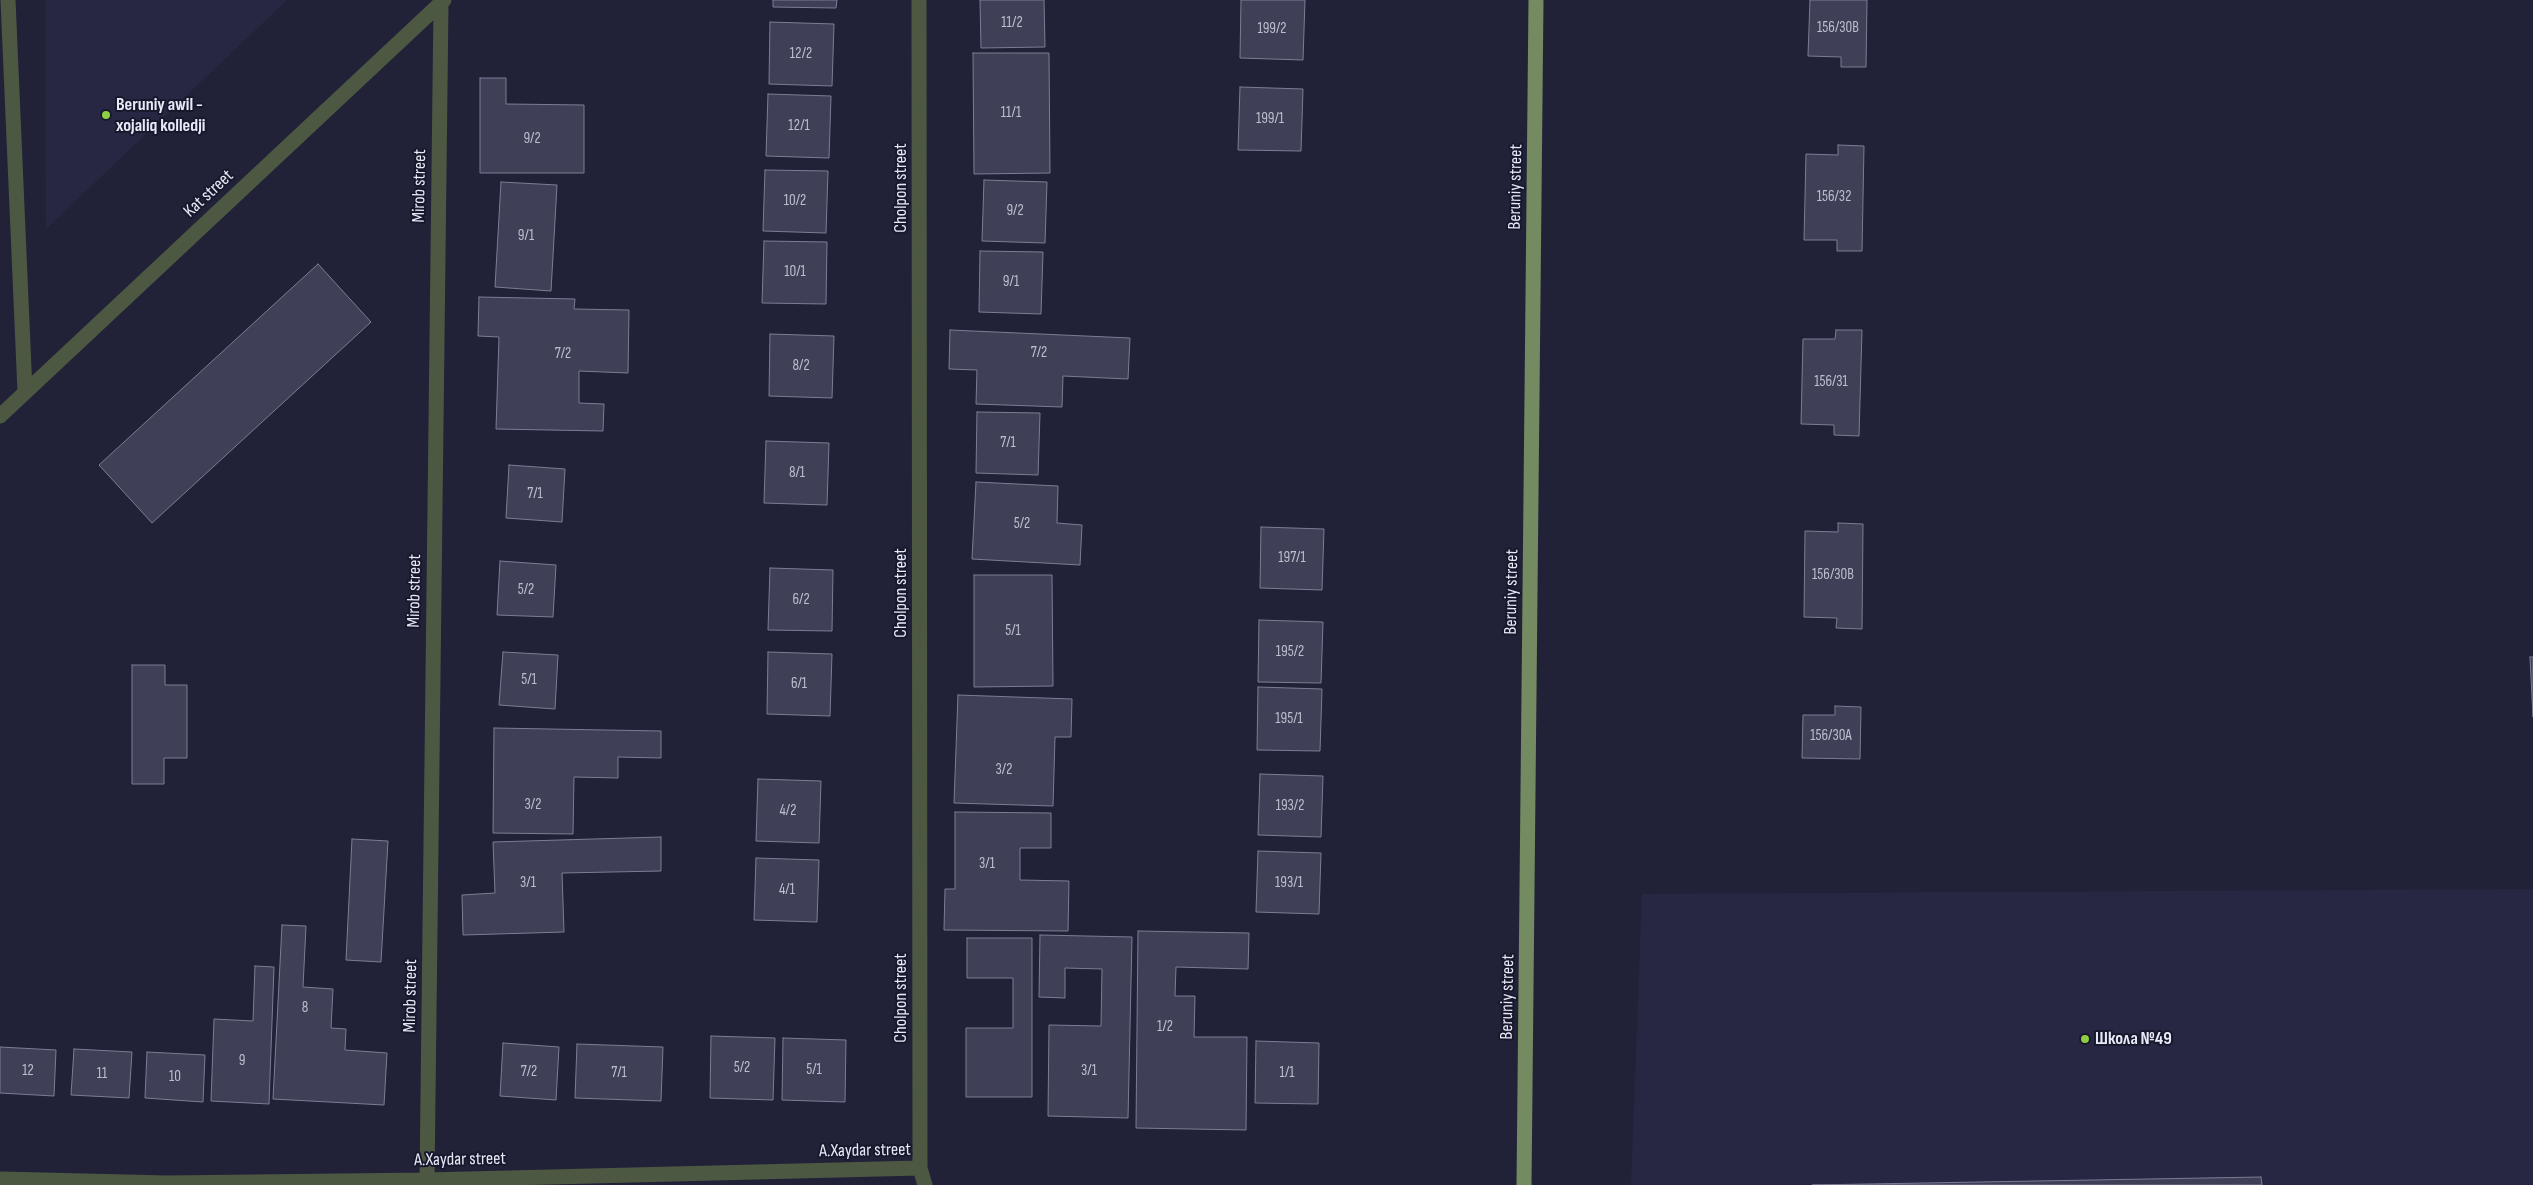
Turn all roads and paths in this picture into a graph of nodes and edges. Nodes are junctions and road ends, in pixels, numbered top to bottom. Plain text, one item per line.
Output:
1 (8, 0) edge
2 (919, 0) edge
3 (1536, 0) edge
4 (443, 2) edge
5 (25, 392) junction
6 (0, 416) edge
7 (920, 1168) junction
8 (0, 1180) edge
9 (427, 1180) junction
10 (925, 1185) edge
11 (1524, 1185) edge

1 - 5 street
2 - 7 street, Cholpon street
3 - 11 main road, Beruniy street
4 - 5 street, Kat street
4 - 9 street, Mirob street
5 - 6 street, Kat street
7 - 9 street, A.Xaydar street
7 - 10 street, Cholpon street
8 - 9 street, A.Xaydar street

